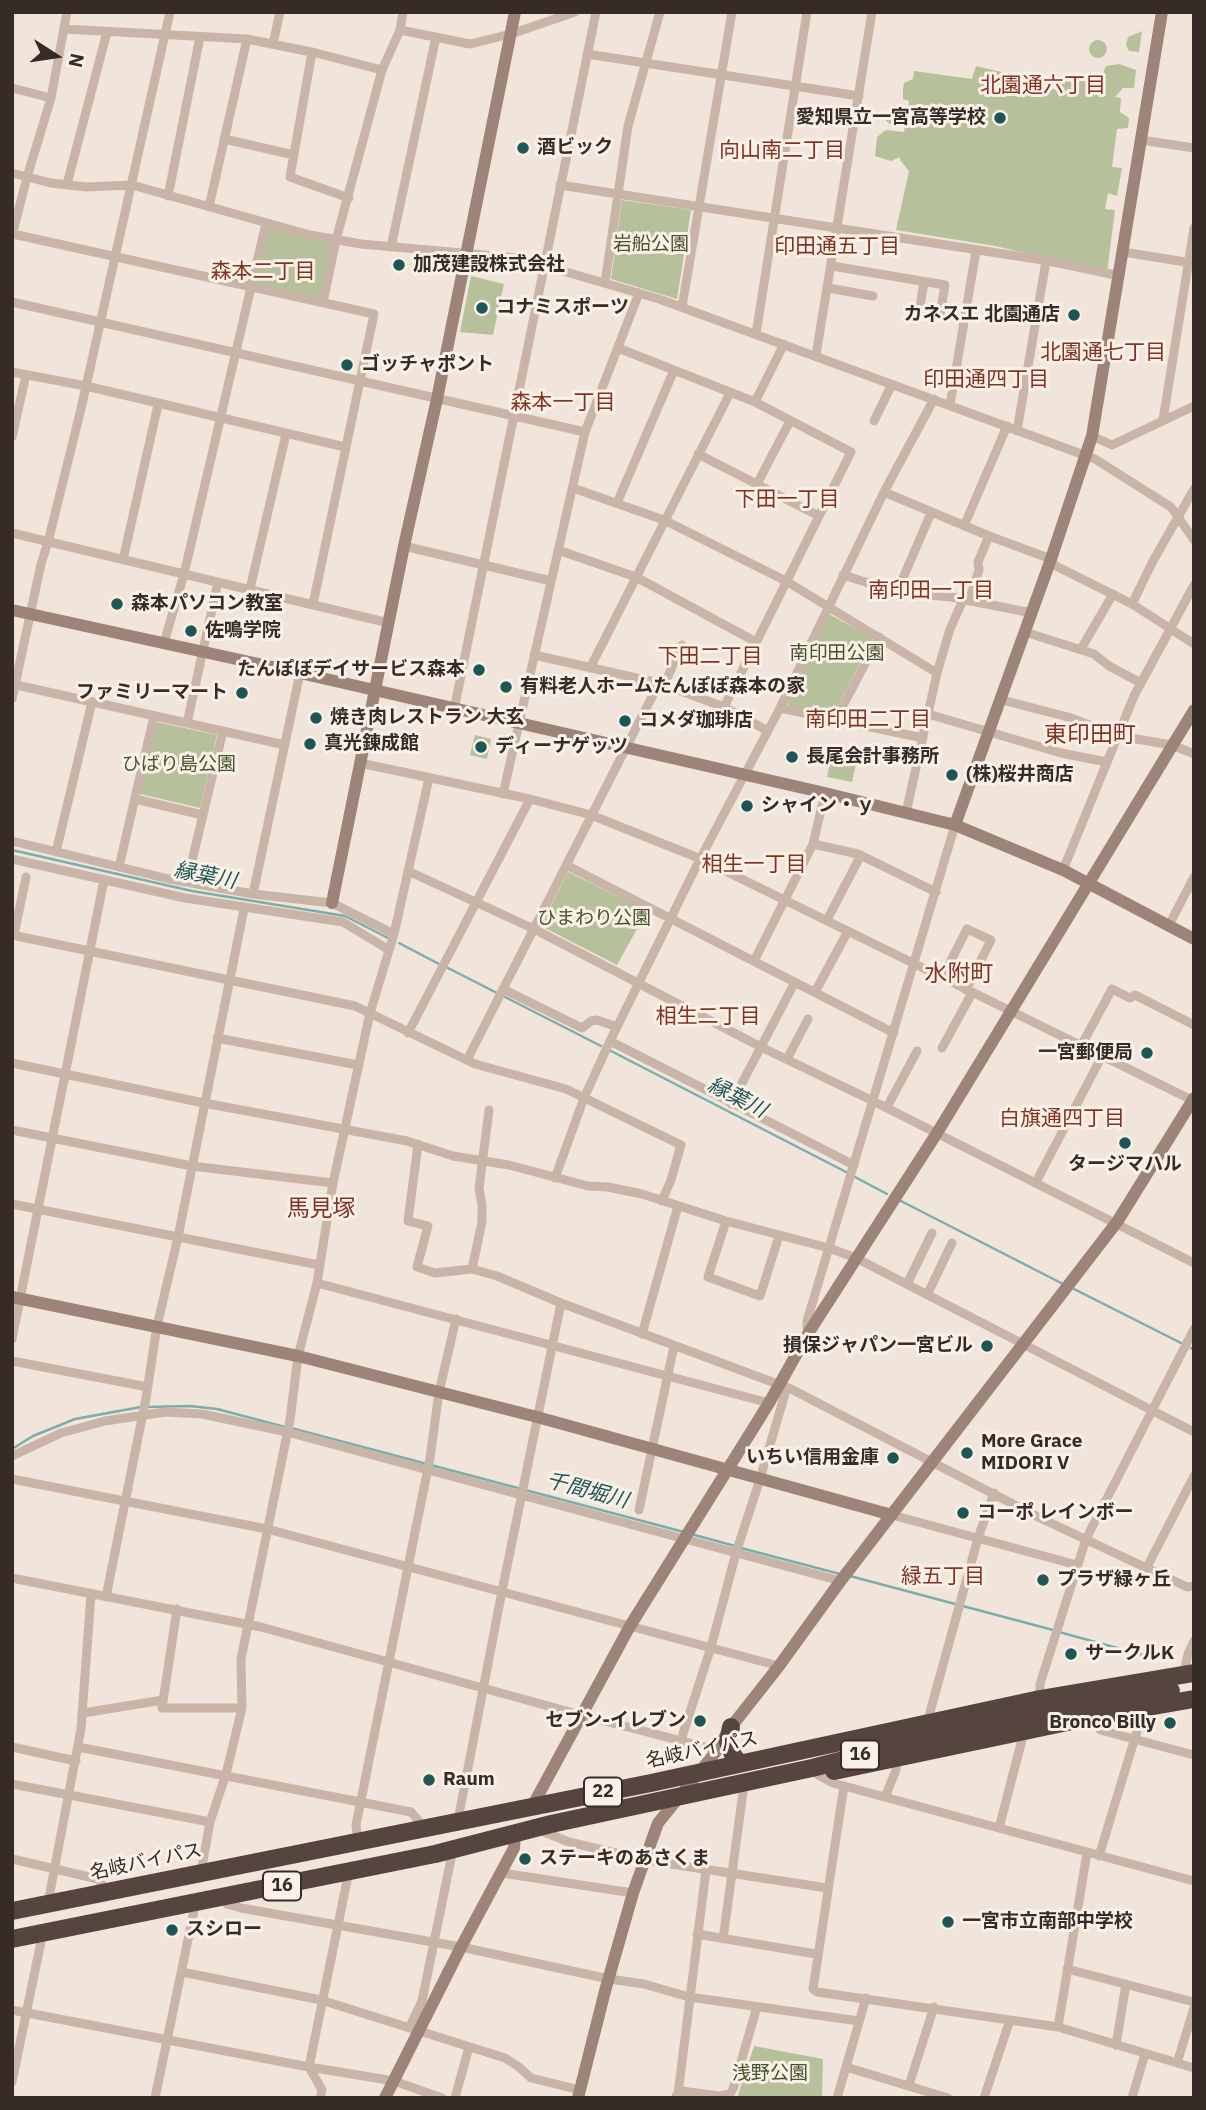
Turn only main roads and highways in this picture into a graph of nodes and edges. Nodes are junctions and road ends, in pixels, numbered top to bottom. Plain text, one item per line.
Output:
1 (1190, 1678) edge
2 (1194, 1699) edge
3 (731, 1727) road end
4 (740, 1763) junction
5 (12, 1910) edge
6 (12, 1937) edge

1 - 4 highway, 名岐バイパス / 22
1 - 6 highway, 16, bridge
2 - 6 highway, 22
3 - 4 highway
4 - 5 highway, 名岐バイパス / 22

